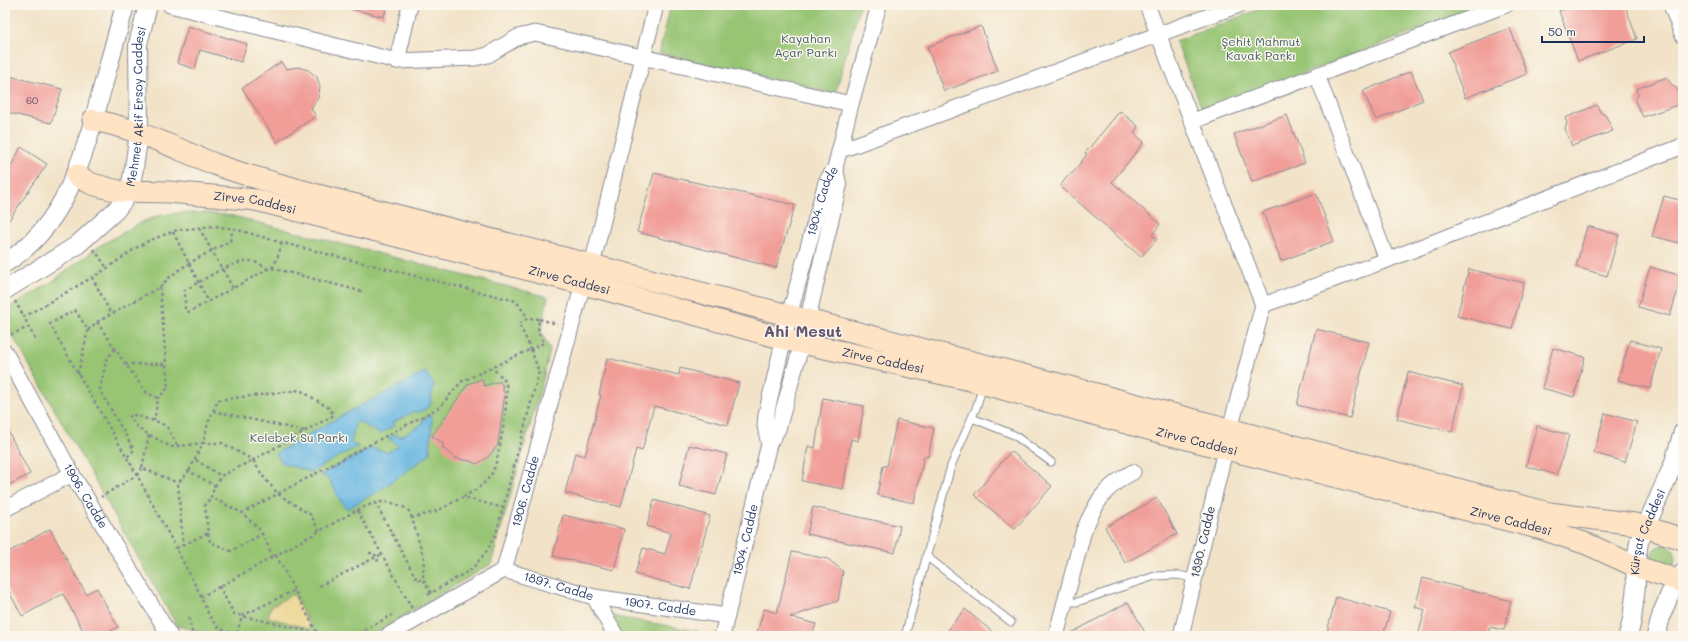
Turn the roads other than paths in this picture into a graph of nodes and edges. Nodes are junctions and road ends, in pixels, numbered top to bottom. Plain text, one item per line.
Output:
1 (125, 5) edge
2 (148, 5) edge
3 (170, 5) edge
4 (410, 5) edge
5 (656, 5) edge
6 (879, 5) edge
7 (1147, 5) edge
8 (1239, 5) edge
9 (1506, 5) edge
10 (1671, 5) edge
11 (1158, 34) junction
12 (1683, 36) edge
13 (642, 57) junction
14 (397, 61) junction
15 (1317, 75) junction
16 (851, 104) junction
17 (93, 120) junction
18 (1193, 121) junction
19 (139, 133) junction
20 (1683, 146) edge
21 (840, 150) junction
22 (76, 175) junction
23 (129, 193) junction
24 (1387, 260) junction
25 (5, 263) edge
26 (592, 265) junction
27 (583, 284) junction
28 (5, 290) edge
29 (1263, 305) junction
30 (798, 318) junction
31 (793, 341) junction
32 (5, 352) edge
33 (984, 384) junction
34 (972, 418) junction
35 (1683, 432) edge
36 (1228, 439) junction
37 (1051, 462) dead end
38 (1133, 472) dead end
39 (72, 474) junction
40 (5, 509) edge
41 (1646, 527) junction
42 (1683, 539) edge
43 (926, 556) junction
44 (1635, 566) junction
45 (504, 570) junction
46 (1195, 579) junction
47 (1681, 579) edge
48 (594, 597) junction
49 (1066, 602) junction
50 (727, 616) junction
51 (1011, 622) dead end
52 (170, 636) edge
53 (387, 636) edge
54 (616, 636) edge
55 (722, 636) edge
56 (905, 636) edge
57 (1056, 636) edge
58 (1181, 636) edge
59 (1628, 636) edge
60 (1656, 636) edge

1 - 17 street, Mehmet Akif Ersoy Caddesi
2 - 19 street, Mehmet Akif Ersoy Caddesi
3 - 14 street
4 - 14 street
5 - 13 street
6 - 16 street
7 - 11 street
8 - 11 street
9 - 15 street
10 - 12 street
11 - 18 street
11 - 21 street
13 - 14 street
13 - 16 street
13 - 26 street
15 - 18 street
15 - 24 street
16 - 21 street
17 - 19 main road, Zirve Caddesi
17 - 22 street, Mehmet Akif Ersoy Caddesi
18 - 29 street
19 - 23 street, Mehmet Akif Ersoy Caddesi
19 - 26 main road, Zirve Caddesi
20 - 24 street
21 - 30 street, 1904. Cadde
22 - 23 main road, Zirve Caddesi
22 - 25 street, Mehmet Akif Ersoy Caddesi
23 - 27 main road, Zirve Caddesi
23 - 28 street, Mehmet Akif Ersoy Caddesi
24 - 29 street
26 - 30 main road, Zirve Caddesi
27 - 31 main road, Zirve Caddesi
27 - 45 street, 1906. Cadde
29 - 36 street, 1890. Cadde
30 - 31 street, 1904. Cadde
30 - 36 main road, Zirve Caddesi
31 - 33 main road, Zirve Caddesi
31 - 50 street, 1904. Cadde
32 - 39 street, 1906. Cadde
33 - 34 lane
33 - 36 main road, Zirve Caddesi
34 - 37 lane
34 - 43 lane
35 - 41 street, Kürşat Caddesi
36 - 41 main road, Zirve Caddesi
36 - 44 main road, Zirve Caddesi
36 - 46 street, 1890. Cadde
38 - 49 street
39 - 40 street
39 - 52 street, 1906. Cadde
41 - 42 main road, Zirve Caddesi
41 - 44 street, Kürşat Caddesi
43 - 51 lane
43 - 56 lane
44 - 47 main road, Zirve Caddesi
44 - 59 street, Kürşat Caddesi
45 - 48 street, 1897. Cadde
45 - 53 street
46 - 49 lane
46 - 58 street, 1890. Cadde
47 - 60 street
48 - 50 street, 1907. Cadde
48 - 54 street, 1897. Cadde
49 - 57 street
50 - 55 street, 1904. Cadde

